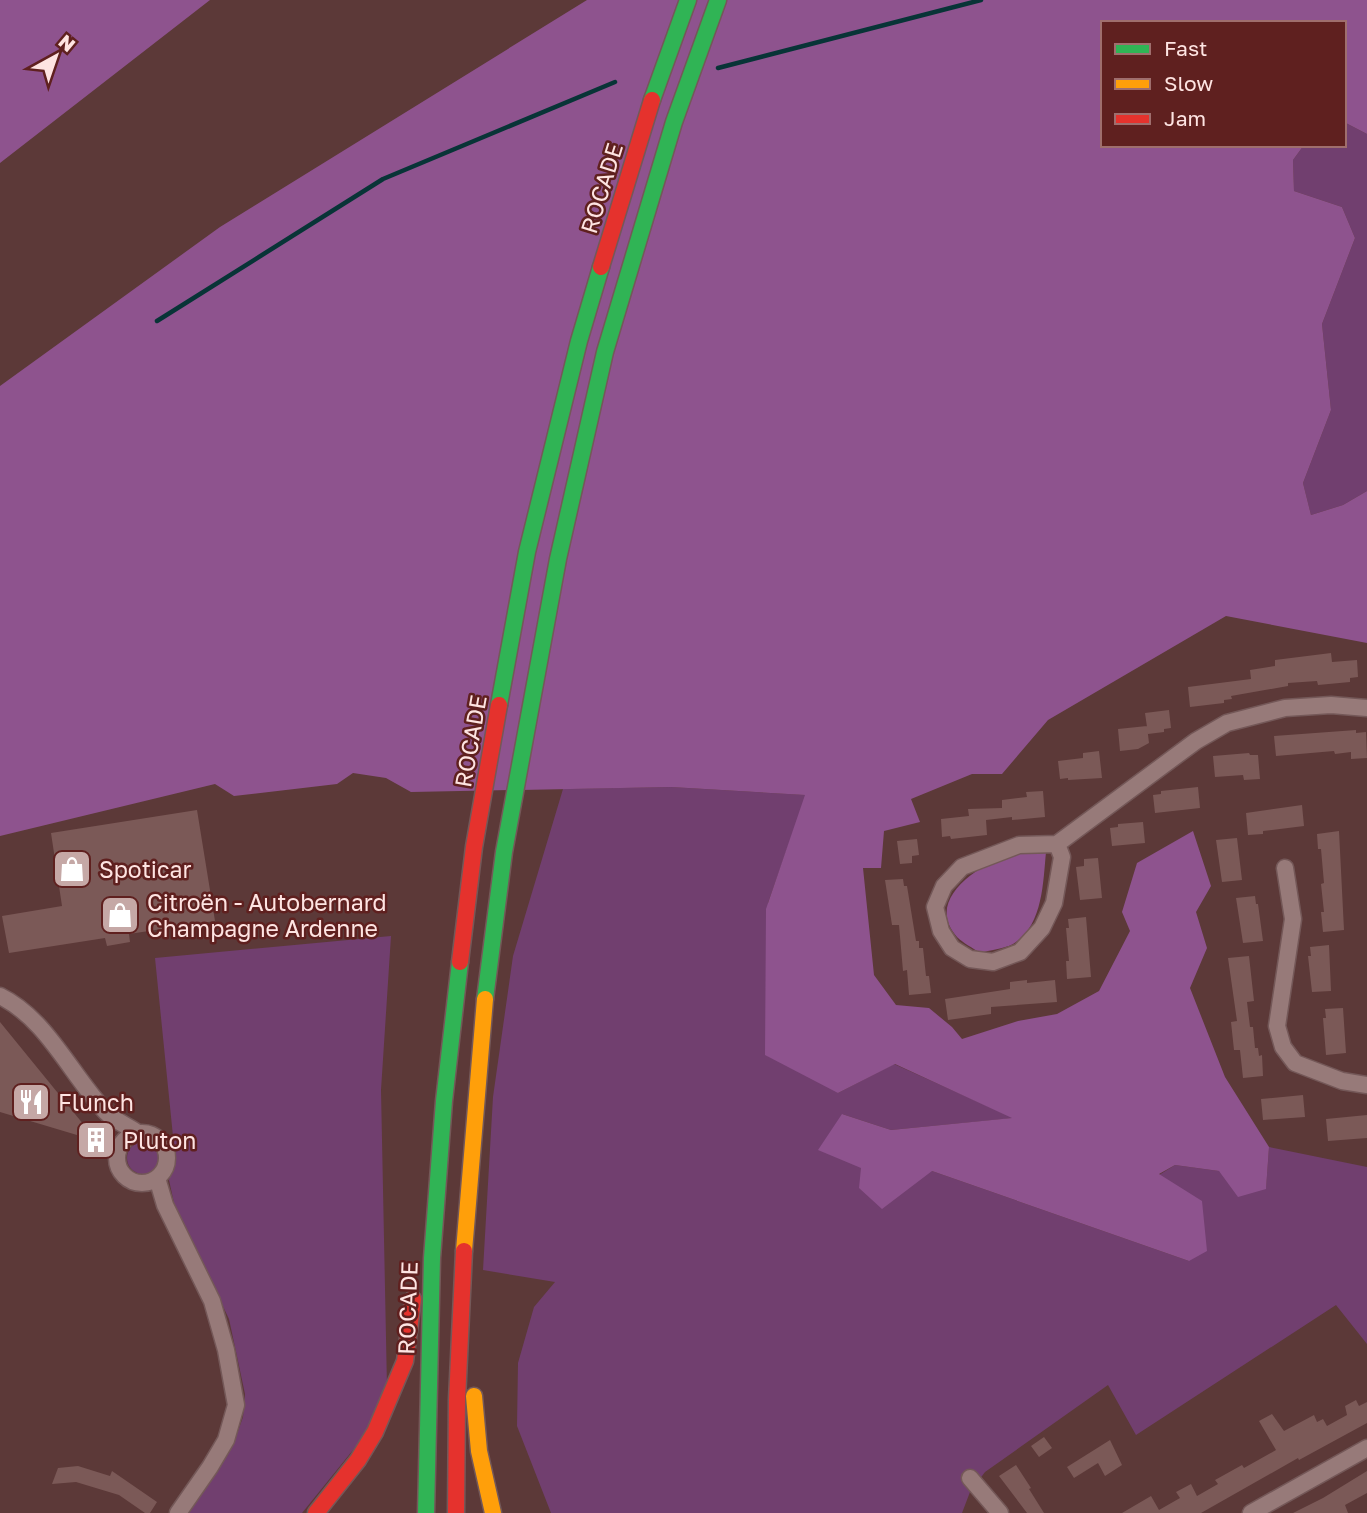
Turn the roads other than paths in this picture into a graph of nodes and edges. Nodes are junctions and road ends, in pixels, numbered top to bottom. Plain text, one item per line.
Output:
1 (688, 0) edge
2 (718, 0) edge
3 (1367, 708) edge
4 (1057, 844) junction
5 (1285, 868) dead end
6 (0, 996) edge
7 (1367, 1085) edge
8 (444, 1101) junction
9 (108, 1114) junction
10 (138, 1133) junction
11 (120, 1145) junction
12 (157, 1178) junction
13 (465, 1223) junction
14 (1367, 1448) edge
15 (970, 1478) dead end
16 (178, 1513) edge
17 (316, 1513) edge
18 (426, 1513) edge
19 (456, 1513) edge
20 (493, 1513) edge
21 (1000, 1513) edge
22 (1251, 1513) edge

1 - 8 highway, ROCADE
2 - 13 highway
3 - 4 street
4 - 4 street
5 - 7 street
6 - 9 street
8 - 17 highway
8 - 18 highway, ROCADE
9 - 10 street
9 - 11 street
10 - 11 street
10 - 12 street
11 - 12 street
12 - 16 street
13 - 19 highway
13 - 20 highway
14 - 22 street
15 - 21 street

